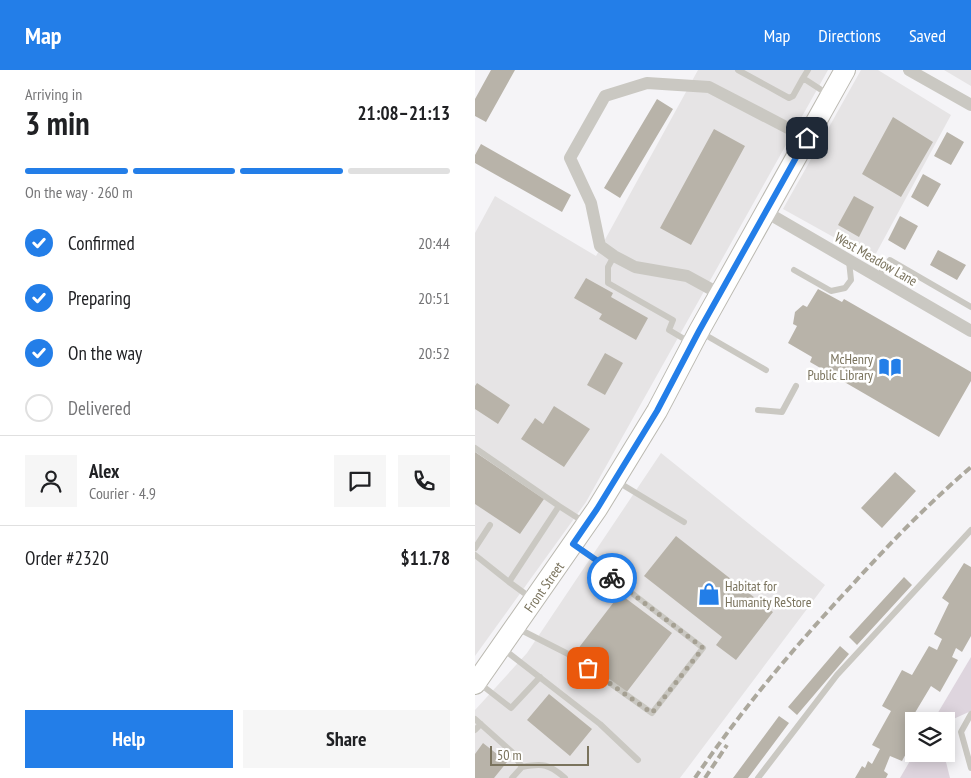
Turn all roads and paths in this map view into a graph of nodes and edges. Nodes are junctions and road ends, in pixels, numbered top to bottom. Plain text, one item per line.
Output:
1 (738, 70) edge
2 (808, 70) edge
3 (845, 70) edge
4 (909, 70) edge
5 (803, 78) junction
6 (830, 96) junction
7 (971, 105) edge
8 (807, 138) junction
9 (766, 212) junction
10 (613, 255) junction
11 (849, 260) junction
12 (794, 270) dead end
13 (878, 277) junction
14 (720, 294) junction
15 (971, 307) edge
16 (970, 328) edge
17 (695, 337) junction
18 (766, 370) dead end
19 (796, 386) dead end
20 (758, 410) dead end
21 (475, 448) edge
22 (614, 480) junction
23 (559, 506) junction
24 (684, 522) dead end
25 (587, 524) junction
26 (490, 525) dead end
27 (971, 530) edge
28 (573, 544) junction
29 (475, 548) edge
30 (475, 555) edge
31 (509, 582) junction
32 (535, 600) junction
33 (516, 627) junction
34 (502, 647) junction
35 (540, 677) junction
36 (476, 683) edge
37 (971, 714) edge
38 (475, 718) edge
39 (481, 724) junction
40 (475, 730) edge
41 (638, 760) dead end
42 (522, 767) junction
43 (971, 768) edge
44 (512, 778) edge
45 (565, 778) edge
46 (758, 778) edge

1 - 5 lane
2 - 5 lane
3 - 6 main road, Front Street
4 - 7 street
5 - 6 lane
6 - 8 main road, Front Street
8 - 9 main road, Front Street
8 - 10 street
9 - 11 street, West Meadow Lane
9 - 14 main road, Front Street
10 - 14 street
10 - 17 lane
11 - 12 lane
11 - 13 street, West Meadow Lane
13 - 15 lane
13 - 16 street, West Meadow Lane
14 - 17 main road, Front Street
17 - 18 lane
17 - 22 main road, Front Street
19 - 20 lane
21 - 23 lane
22 - 24 lane
22 - 25 main road, Front Street
23 - 25 lane
23 - 31 lane
25 - 28 main road, Front Street
26 - 29 lane
27 - 46 lane
28 - 32 main road, Front Street
28 - 33 lane
30 - 31 lane
31 - 32 lane
32 - 33 main road, Front Street
33 - 34 main road, Front Street
34 - 35 lane
34 - 36 main road, Front Street
35 - 36 lane
35 - 41 lane
37 - 43 lane
38 - 39 lane
39 - 40 lane
39 - 42 lane
42 - 44 lane
42 - 45 lane

